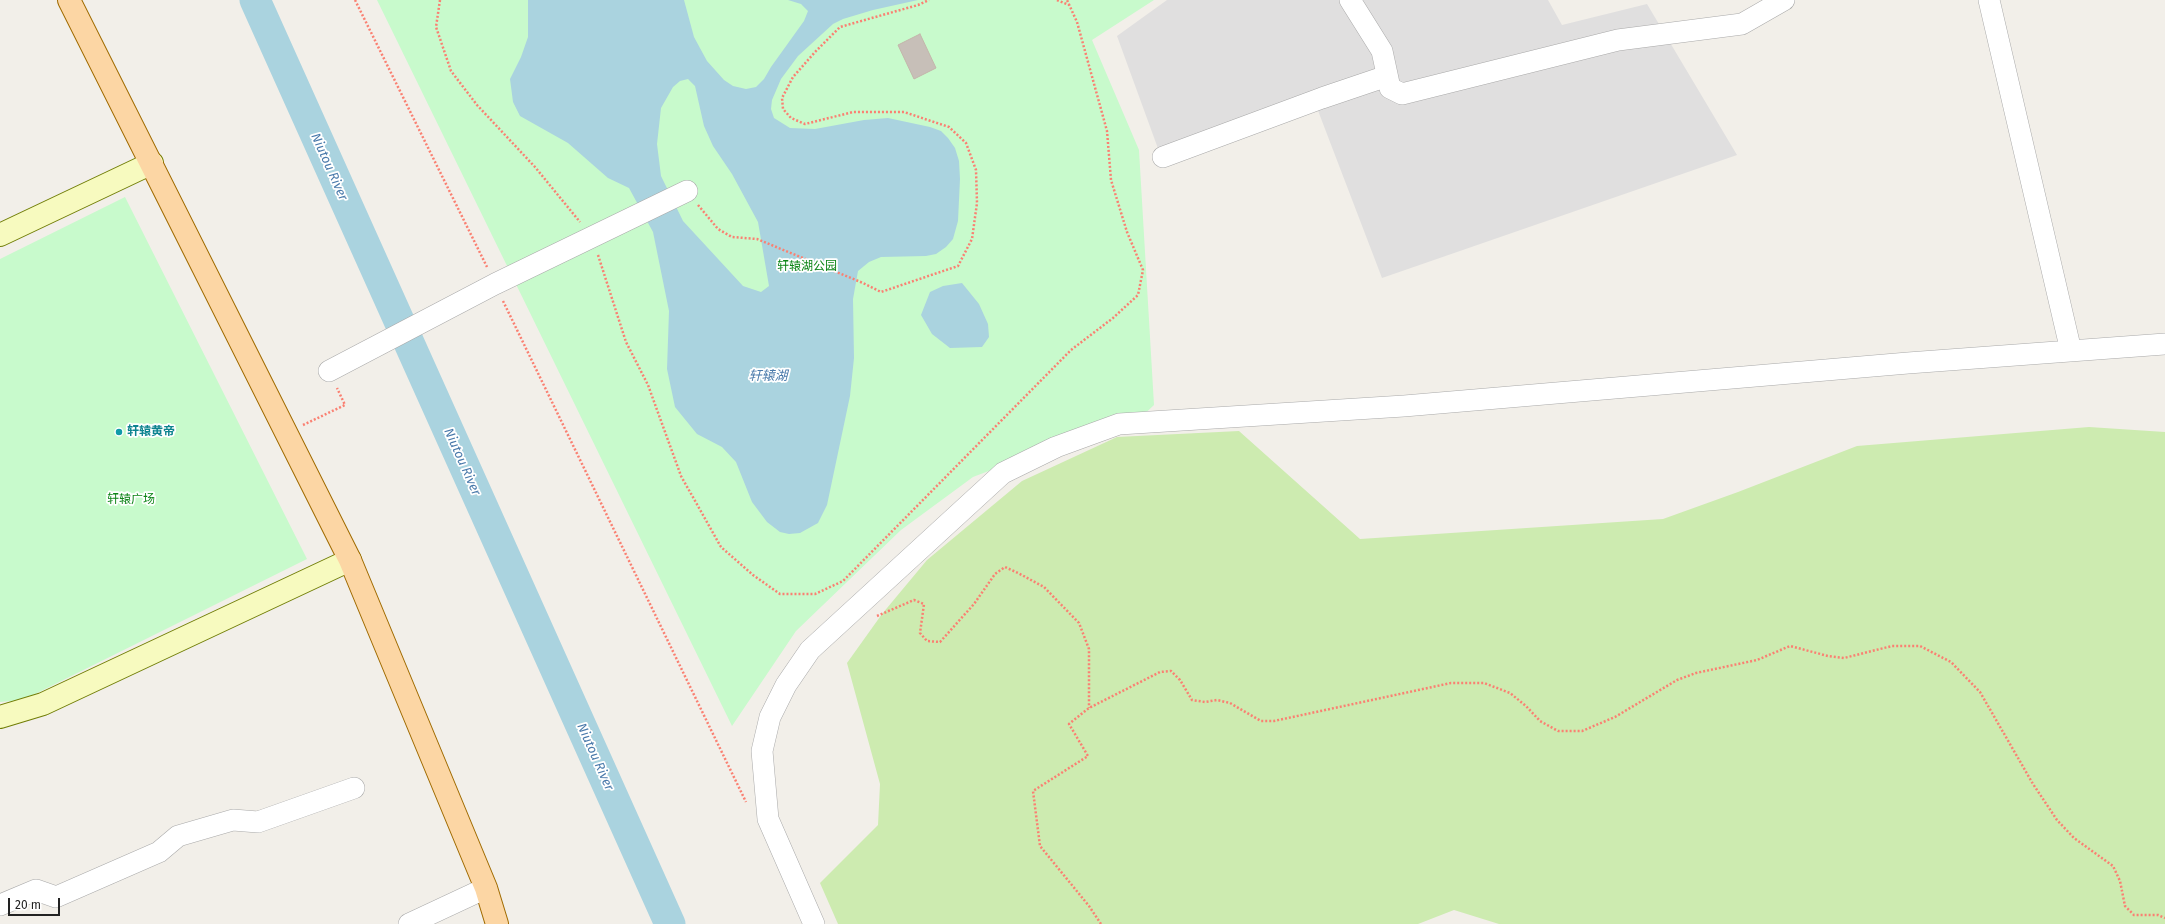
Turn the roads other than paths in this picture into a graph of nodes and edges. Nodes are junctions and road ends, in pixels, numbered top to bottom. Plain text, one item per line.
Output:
1 (70, 0) edge
2 (1350, 0) edge
3 (1784, 0) edge
4 (1989, 0) edge
5 (1387, 76) junction
6 (1163, 157) dead end
7 (152, 163) junction
8 (687, 191) road end
9 (0, 235) edge
10 (2165, 344) edge
11 (2071, 351) junction
12 (338, 367) road end
13 (350, 560) junction
14 (0, 717) edge
15 (354, 788) dead end
16 (486, 888) junction
17 (0, 905) edge
18 (409, 924) edge
19 (497, 924) edge
20 (814, 924) edge

1 - 7 main road
2 - 5 street
3 - 5 street
4 - 11 street
5 - 6 street
7 - 9 street
7 - 13 main road
8 - 12 street
10 - 11 street
11 - 20 street
13 - 14 street
13 - 16 main road
15 - 17 street
16 - 18 street
16 - 19 main road

